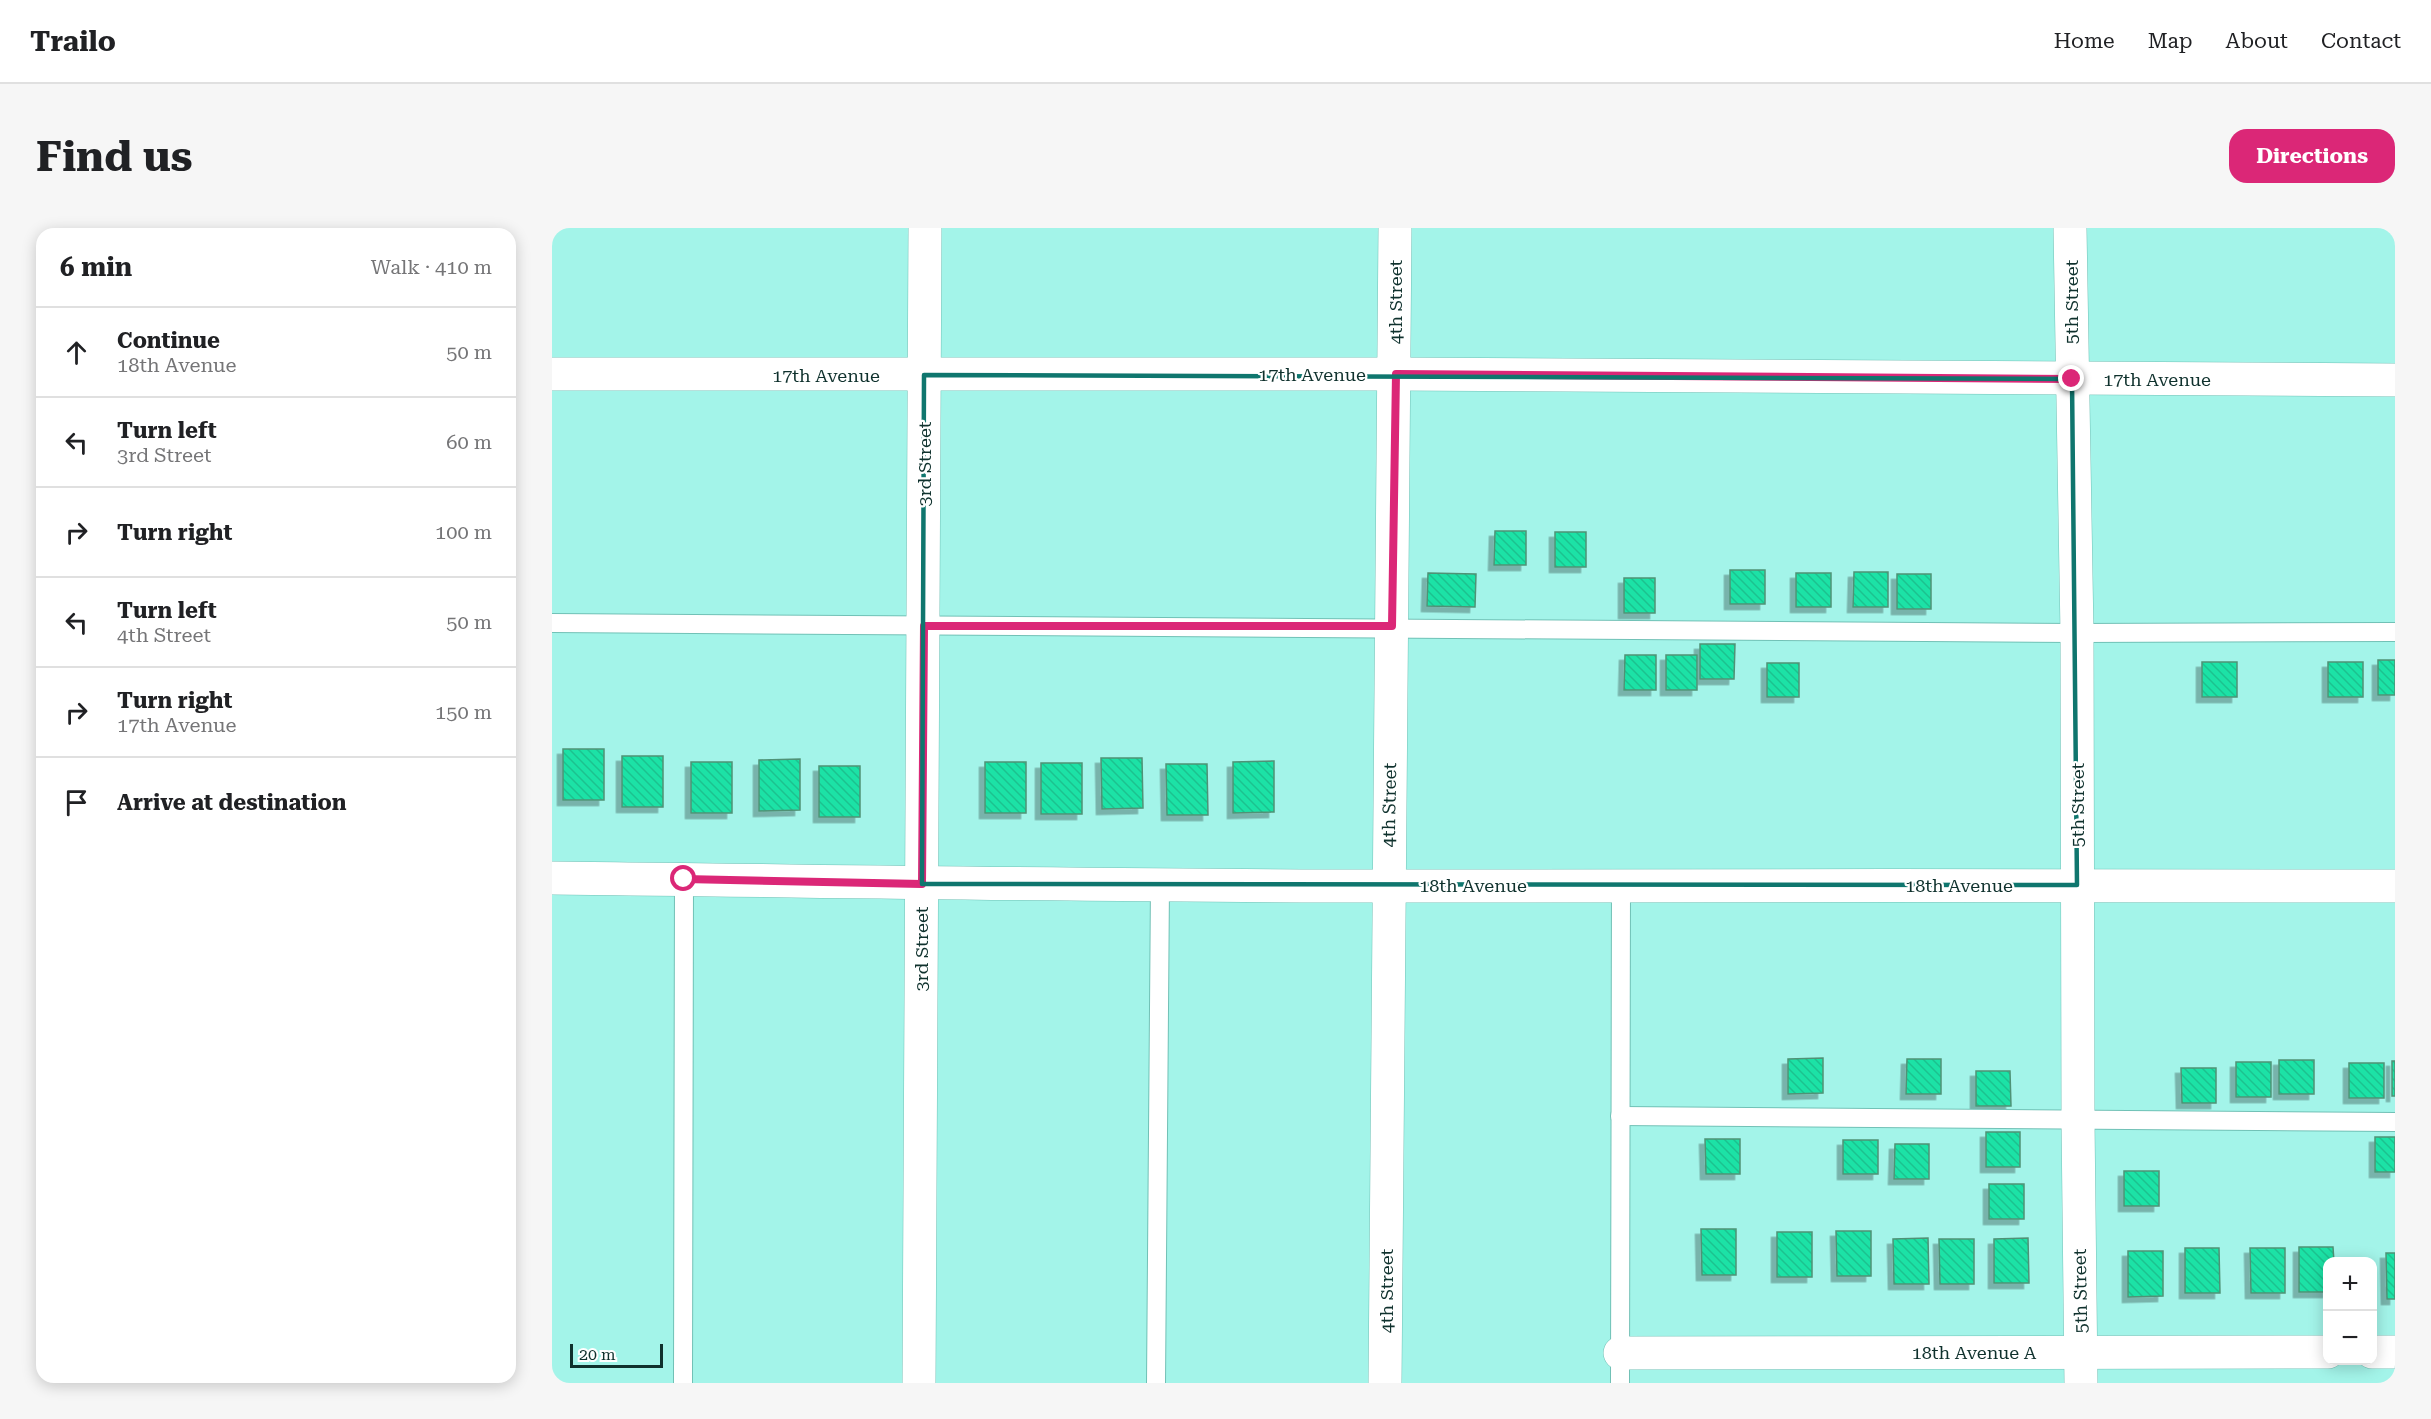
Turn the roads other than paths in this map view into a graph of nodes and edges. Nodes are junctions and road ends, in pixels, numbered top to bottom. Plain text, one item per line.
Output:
1 (925, 228) edge
2 (1395, 228) edge
3 (2070, 228) edge
4 (552, 374) edge
5 (1396, 374) junction
6 (924, 375) junction
7 (2072, 379) junction
8 (2395, 380) edge
9 (552, 623) edge
10 (924, 626) junction
11 (1392, 626) junction
12 (2395, 632) edge
13 (2077, 633) junction
14 (552, 878) edge
15 (684, 879) junction
16 (922, 884) junction
17 (1160, 884) junction
18 (1621, 884) junction
19 (2077, 885) junction
20 (1388, 886) junction
21 (2395, 886) edge
22 (1620, 1116) junction
23 (2078, 1121) junction
24 (2395, 1122) edge
25 (2323, 1352) edge
26 (2377, 1352) edge
27 (2395, 1352) edge
28 (2081, 1367) edge
29 (1620, 1368) edge
30 (683, 1383) edge
31 (919, 1383) edge
32 (1156, 1383) edge
33 (1385, 1383) edge

1 - 6 street, 3rd Street
2 - 5 street, 4th Street
3 - 7 street, 5th Street
4 - 6 street, 17th Avenue
5 - 6 street, 17th Avenue
5 - 7 street, 17th Avenue
5 - 11 street, 4th Street
6 - 10 street, 3rd Street
7 - 8 street, 17th Avenue
7 - 13 street, 5th Street
9 - 10 lane
10 - 11 lane
10 - 16 street, 3rd Street
11 - 13 lane
11 - 20 street, 4th Street
12 - 13 lane
13 - 19 street, 5th Street
14 - 15 street, 18th Avenue
15 - 16 street, 18th Avenue
15 - 30 lane
16 - 17 street, 18th Avenue
16 - 31 street, 3rd Street
17 - 20 street, 18th Avenue
17 - 32 lane
18 - 19 street, 18th Avenue
18 - 20 street, 18th Avenue
18 - 22 lane
19 - 21 street, 18th Avenue
19 - 23 street, 5th Street
20 - 33 street, 4th Street
22 - 23 lane
22 - 29 lane
23 - 24 lane
23 - 28 street, 5th Street
25 - 28 street, 18th Avenue A
26 - 27 street
28 - 29 street, 18th Avenue A

